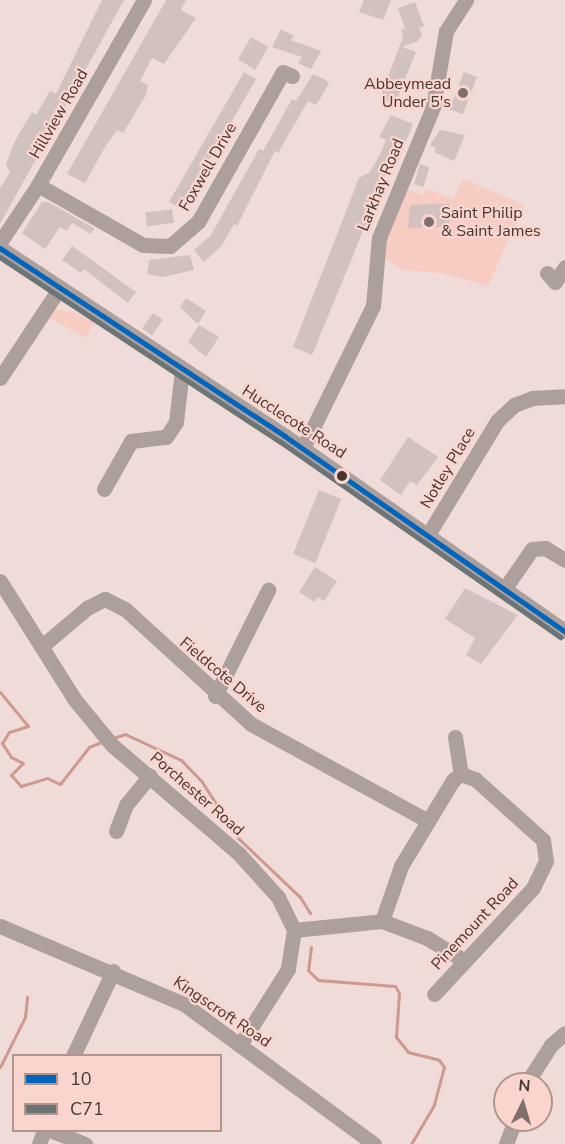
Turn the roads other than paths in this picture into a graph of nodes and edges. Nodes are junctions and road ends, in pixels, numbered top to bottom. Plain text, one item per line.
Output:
1 (144, 0) edge
2 (459, 2) edge
3 (284, 72) dead end
4 (39, 185) junction
5 (0, 242) edge
6 (0, 248) edge
7 (565, 267) edge
8 (555, 281) edge
9 (59, 289) junction
10 (183, 370) junction
11 (0, 378) edge
12 (565, 396) edge
13 (303, 448) junction
14 (104, 489) dead end
15 (429, 533) junction
16 (565, 560) edge
17 (0, 581) edge
18 (505, 588) junction
19 (268, 590) dead end
20 (565, 630) edge
21 (42, 646) junction
22 (214, 696) junction
23 (455, 737) dead end
24 (461, 774) junction
25 (150, 775) junction
26 (428, 821) junction
27 (116, 831) dead end
28 (382, 921) junction
29 (0, 926) edge
30 (294, 930) junction
31 (465, 961) junction
32 (113, 971) junction
33 (434, 994) dead end
34 (565, 1033) edge
35 (240, 1044) junction
36 (74, 1054) edge
37 (534, 1072) edge
38 (53, 1132) edge
39 (85, 1144) edge
40 (374, 1144) edge

1 - 4 street, Hillview Road
2 - 13 street, Larkhay Road
3 - 4 street, Foxwell Drive
4 - 5 street, Hillview Road
6 - 9 street, Hucclecote Road
7 - 8 street
9 - 10 street, Hucclecote Road
9 - 11 street
10 - 13 street, Hucclecote Road
10 - 14 street
12 - 15 street, Notley Place
13 - 15 street, Hucclecote Road
15 - 18 street, Hucclecote Road
16 - 18 street
17 - 21 street, Porchester Road
18 - 20 street, Hucclecote Road
19 - 22 street
21 - 22 street, Fieldcote Drive
21 - 25 street, Porchester Road
22 - 26 street, Fieldcote Drive
23 - 24 street
24 - 26 street
24 - 31 street, Pinemount Road
25 - 27 street
25 - 30 street, Porchester Road
26 - 28 street
28 - 30 street
28 - 31 street
29 - 32 street, Kingscroft Road
30 - 35 street
31 - 33 street, Pinemount Road
32 - 35 street, Kingscroft Road
32 - 36 street
34 - 37 street
35 - 40 street, Kingscroft Road
38 - 39 street

